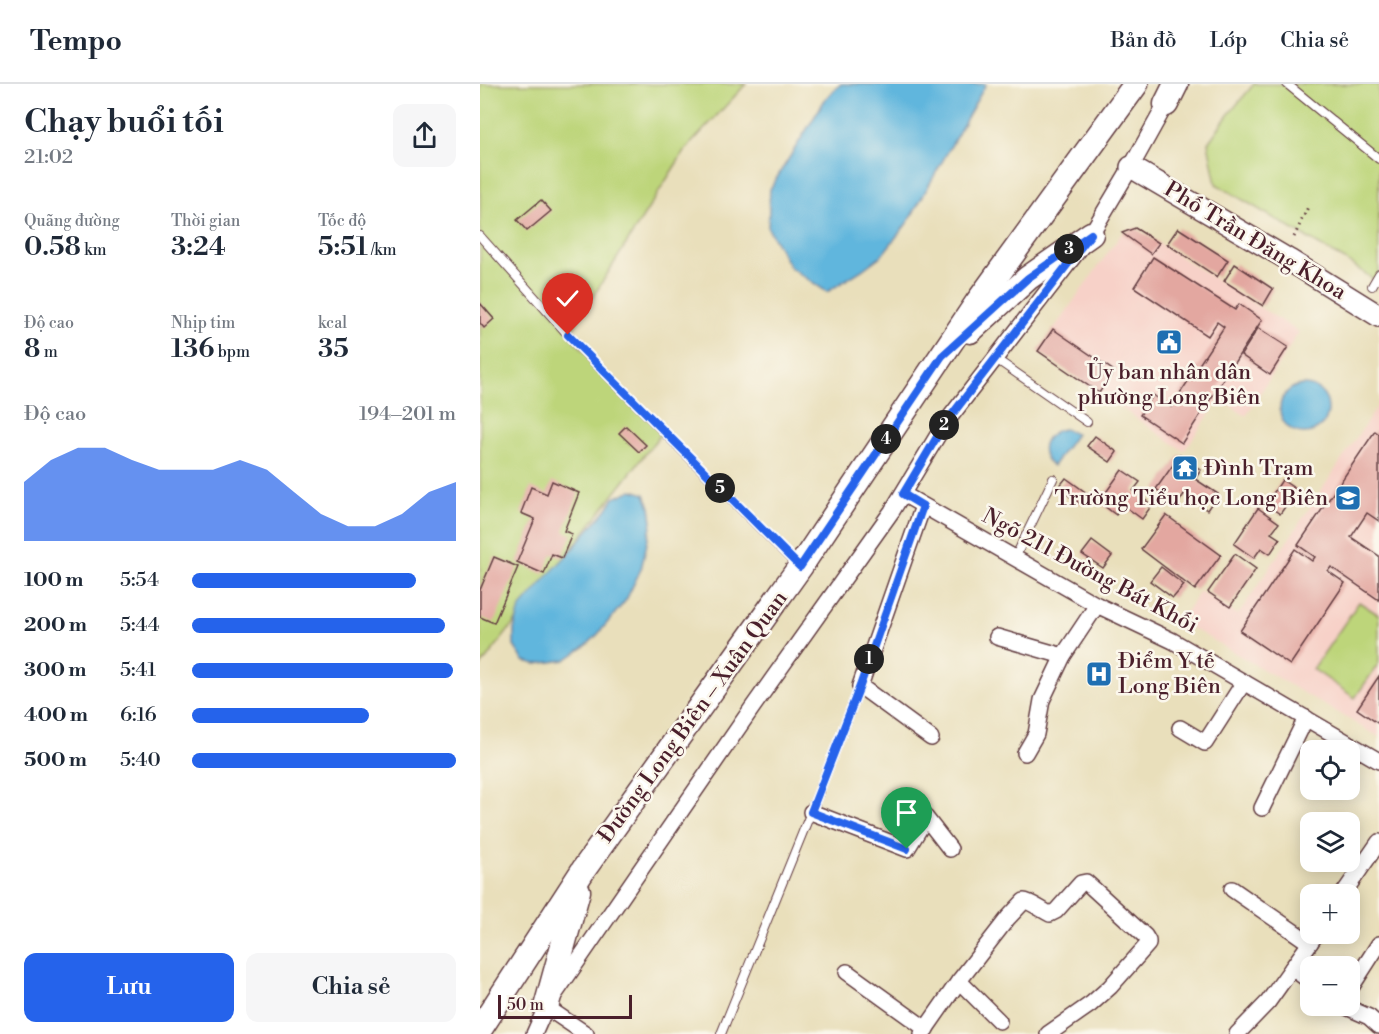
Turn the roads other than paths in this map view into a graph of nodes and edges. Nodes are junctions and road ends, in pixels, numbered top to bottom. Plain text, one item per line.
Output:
1 (1136, 84) edge
2 (1186, 84) edge
3 (1287, 84) edge
4 (1171, 94) edge
5 (1379, 159) edge
6 (1131, 166) junction
7 (1091, 234) junction
8 (480, 236) edge
9 (1379, 274) edge
10 (1372, 286) dead end
11 (1379, 316) edge
12 (942, 356) junction
13 (996, 359) junction
14 (1087, 422) dead end
15 (1053, 479) dead end
16 (903, 494) junction
17 (923, 506) junction
18 (1015, 558) junction
19 (800, 567) junction
20 (1097, 605) junction
21 (997, 637) dead end
22 (1063, 656) junction
23 (1244, 682) junction
24 (860, 686) junction
25 (1306, 718) junction
26 (1180, 728) dead end
27 (931, 738) dead end
28 (1025, 753) dead end
29 (1379, 761) edge
30 (1262, 808) dead end
31 (811, 812) junction
32 (1379, 842) edge
33 (950, 849) dead end
34 (584, 869) junction
35 (1350, 884) edge
36 (1232, 889) dead end
37 (1300, 930) edge
38 (1309, 944) edge
39 (1379, 944) edge
40 (1292, 968) junction
41 (847, 972) dead end
42 (1360, 973) edge
43 (1300, 974) edge
44 (959, 981) junction
45 (546, 1007) junction
46 (1360, 1013) edge
47 (999, 1022) dead end
48 (1379, 1026) edge
49 (480, 1029) edge
50 (924, 1031) edge
51 (534, 1034) edge
52 (586, 1034) edge
53 (721, 1034) edge
54 (1048, 1034) edge
55 (1237, 1034) edge

1 - 12 main road, Đường Long Biên – Xuân Quan
2 - 4 street
3 - 5 lane
4 - 6 street
6 - 7 street
6 - 11 street, Phố Trần Đăng Khoa
7 - 12 main road
7 - 13 street
8 - 19 lane
9 - 10 lane
12 - 19 main road, Đường Long Biên – Xuân Quan
13 - 14 lane
13 - 16 street
15 - 18 lane
16 - 17 street, Ngõ 211 Đường Bát Khối
16 - 45 street
17 - 18 street, Ngõ 211 Đường Bát Khối
17 - 24 street
18 - 20 street, Ngõ 211 Đường Bát Khối
19 - 34 main road, Đường Long Biên – Xuân Quan
20 - 22 street
20 - 23 street, Ngõ 211 Đường Bát Khối
21 - 22 street
22 - 28 street
23 - 25 street, Ngõ 211 Đường Bát Khối
23 - 26 street
24 - 27 street
24 - 31 lane
25 - 29 street, Ngõ 211 Đường Bát Khối
25 - 30 street
31 - 33 street
31 - 53 lane
32 - 35 street
34 - 45 main road
34 - 49 main road, Đường Long Biên – Xuân Quan
36 - 37 street
38 - 40 street
39 - 42 street
40 - 43 street
40 - 55 street
41 - 50 street
44 - 47 street
44 - 50 street
44 - 54 street
45 - 51 street
45 - 52 street
46 - 48 street

